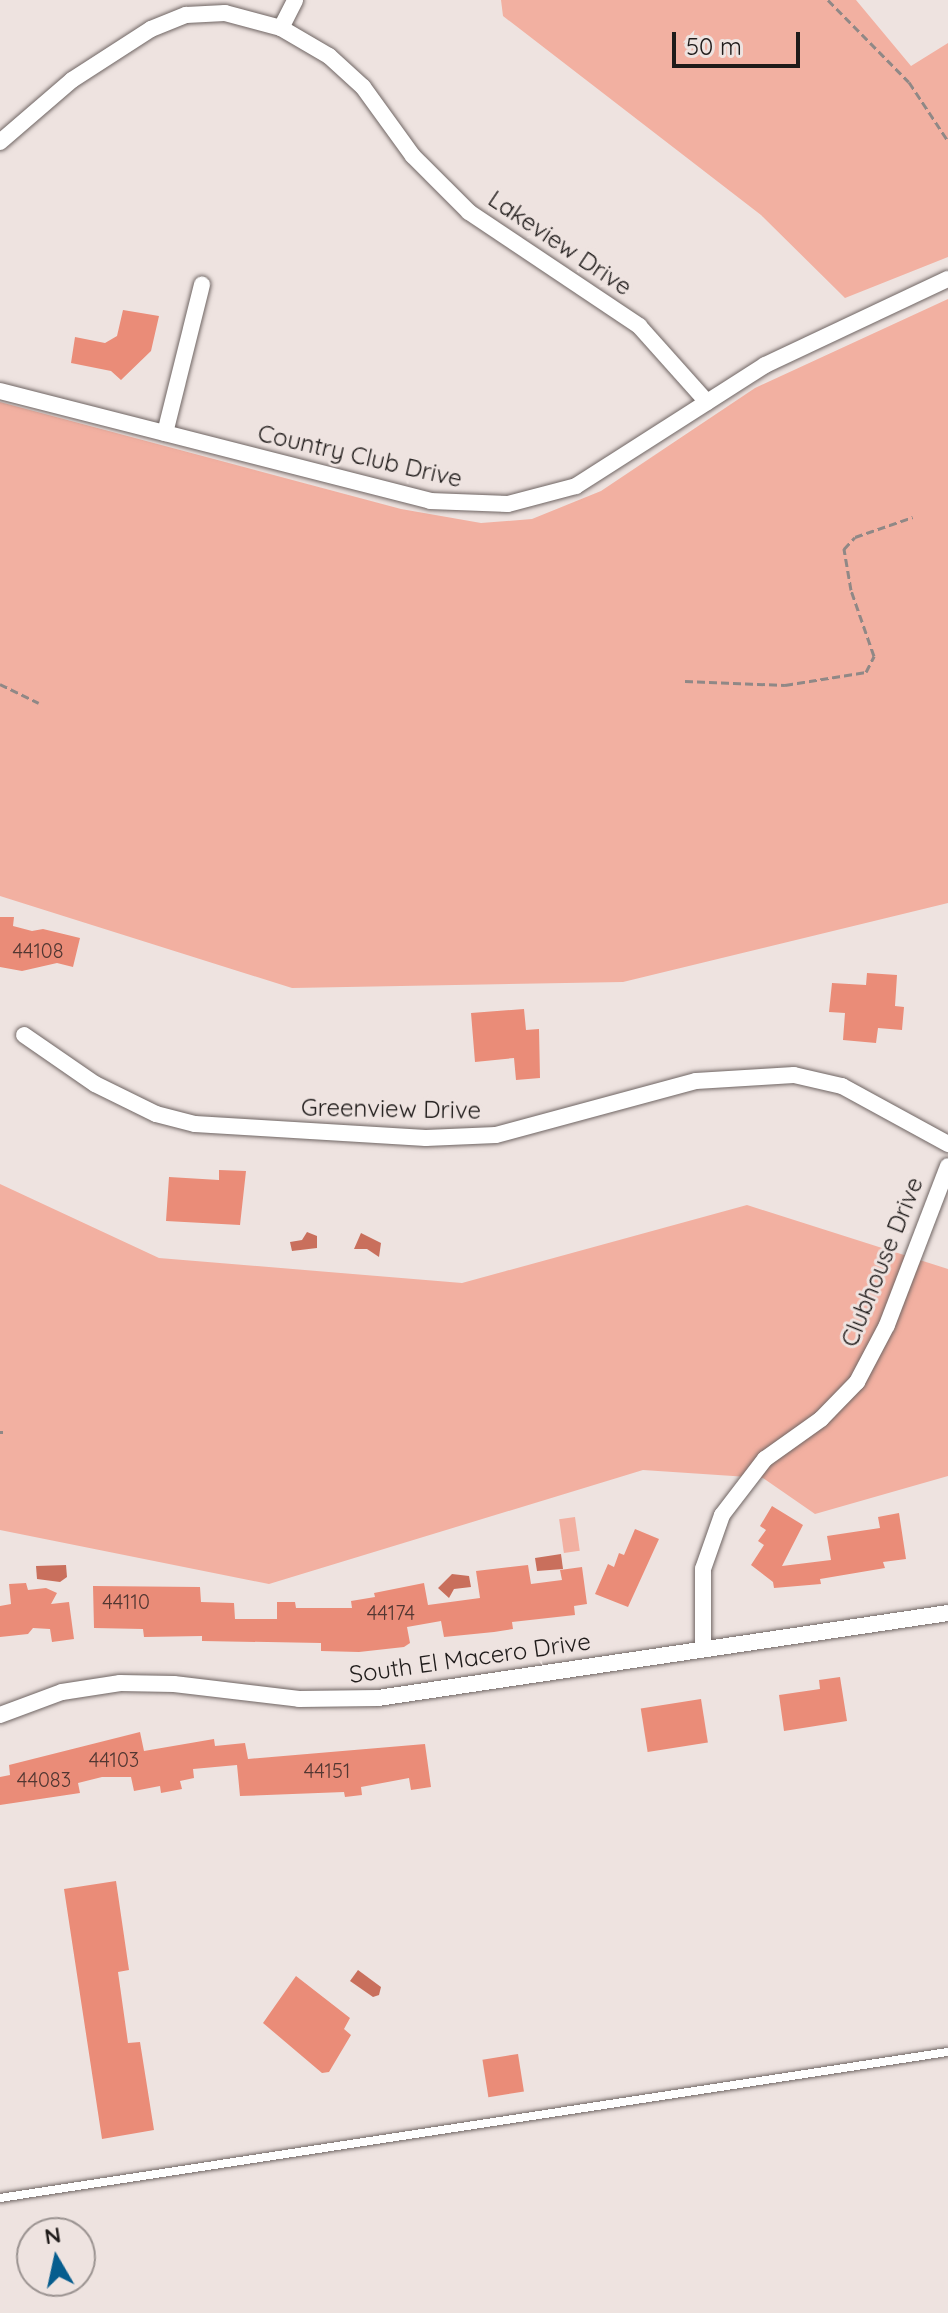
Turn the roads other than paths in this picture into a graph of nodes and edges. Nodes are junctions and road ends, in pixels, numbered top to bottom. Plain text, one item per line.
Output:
1 (295, 0) edge
2 (281, 28) junction
3 (0, 142) edge
4 (948, 279) edge
5 (202, 285) dead end
6 (0, 391) edge
7 (707, 402) junction
8 (165, 433) junction
9 (24, 1035) dead end
10 (948, 1144) edge
11 (948, 1166) edge
12 (948, 1613) edge
13 (703, 1649) junction
14 (0, 1715) edge
15 (948, 2052) edge
16 (0, 2198) edge

1 - 2 street
2 - 3 street, Lakeview Drive
2 - 7 street, Lakeview Drive
4 - 7 street, Country Club Drive
5 - 8 street
6 - 8 street, Country Club Drive
7 - 8 street, Country Club Drive
9 - 10 street, Greenview Drive
11 - 13 street, Clubhouse Drive
12 - 13 street, South El Macero Drive
13 - 14 street, South El Macero Drive
15 - 16 lane

